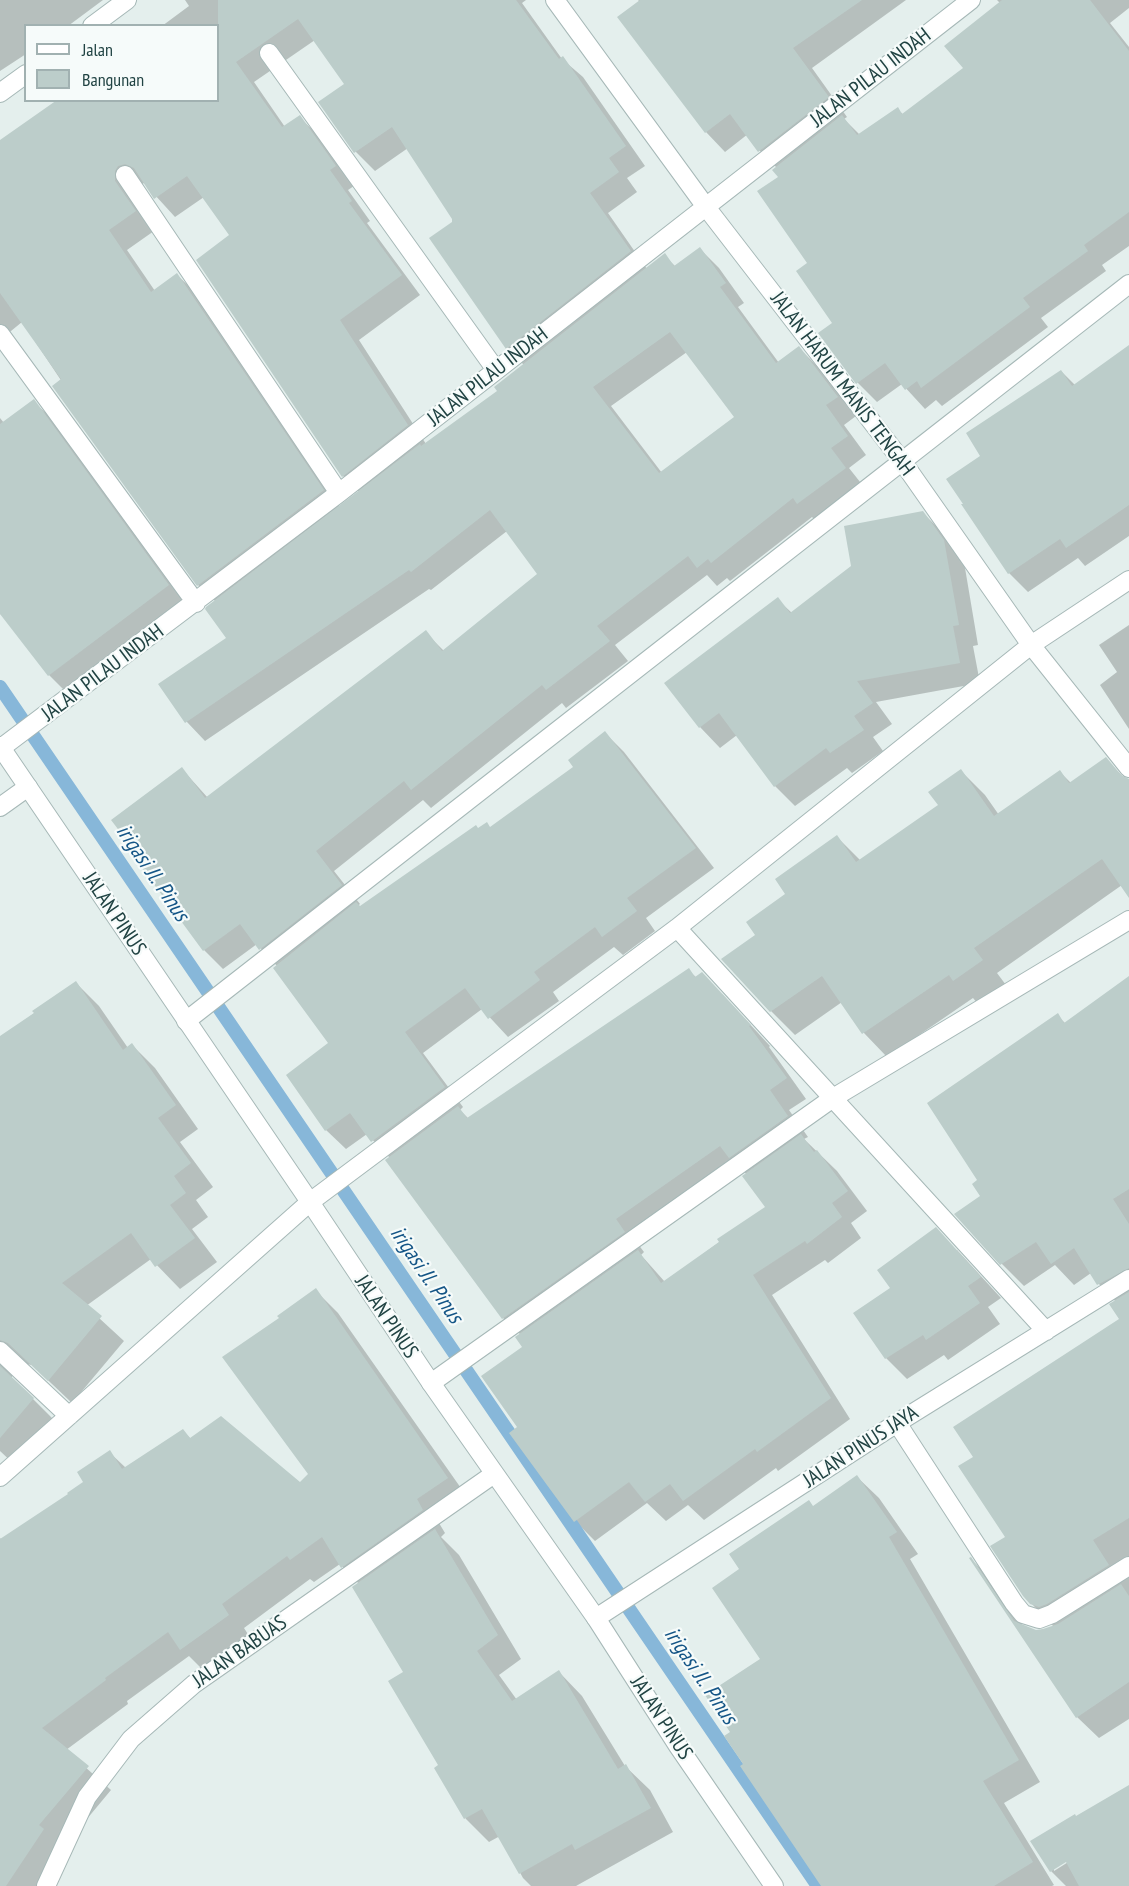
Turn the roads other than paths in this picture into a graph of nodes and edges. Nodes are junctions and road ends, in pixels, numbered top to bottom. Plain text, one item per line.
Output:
1 (126, 0) edge
2 (555, 0) edge
3 (971, 0) edge
4 (95, 24) edge
5 (269, 53) dead end
6 (24, 75) edge
7 (0, 93) edge
8 (125, 175) dead end
9 (706, 207) junction
10 (1129, 284) edge
11 (0, 334) edge
12 (496, 370) junction
13 (902, 461) junction
14 (339, 494) junction
15 (1129, 580) edge
16 (196, 603) junction
17 (1031, 645) junction
18 (1, 747) edge
19 (1129, 768) edge
20 (28, 787) junction
21 (0, 807) edge
22 (1129, 920) edge
23 (677, 928) junction
24 (186, 1021) junction
25 (833, 1098) junction
26 (310, 1202) junction
27 (1129, 1280) edge
28 (1046, 1331) junction
29 (0, 1351) edge
30 (431, 1383) junction
31 (69, 1416) junction
32 (897, 1423) junction
33 (494, 1474) junction
34 (0, 1477) edge
35 (1129, 1566) edge
36 (596, 1618) junction
37 (46, 1886) edge
38 (774, 1886) edge

1 - 4 street
2 - 9 street, JALAN HARUM MANIS TENGAH
3 - 9 street, JALAN PILAU INDAH
5 - 12 street
6 - 7 street
8 - 14 street
9 - 12 street, JALAN PILAU INDAH
9 - 13 street, JALAN HARUM MANIS TENGAH
10 - 13 street
11 - 16 street
12 - 14 street, JALAN PILAU INDAH
13 - 17 street, JALAN HARUM MANIS TENGAH
13 - 24 street
14 - 16 street, JALAN PILAU INDAH
15 - 17 street
16 - 18 street, JALAN PILAU INDAH
17 - 19 street, JALAN HARUM MANIS TENGAH
17 - 23 street
18 - 20 street, JALAN PINUS
20 - 21 street
20 - 24 street, JALAN PINUS
22 - 25 street
23 - 25 street
23 - 26 street
24 - 26 street, JALAN PINUS
25 - 28 street
25 - 30 street
26 - 30 street, JALAN PINUS
26 - 31 street
27 - 28 street, JALAN PINUS JAYA
28 - 32 street, JALAN PINUS JAYA
29 - 31 street
30 - 33 street, JALAN PINUS
31 - 34 street
32 - 35 street
32 - 36 street, JALAN PINUS JAYA
33 - 36 street, JALAN PINUS
33 - 37 street, JALAN BABUAS
36 - 38 street, JALAN PINUS

